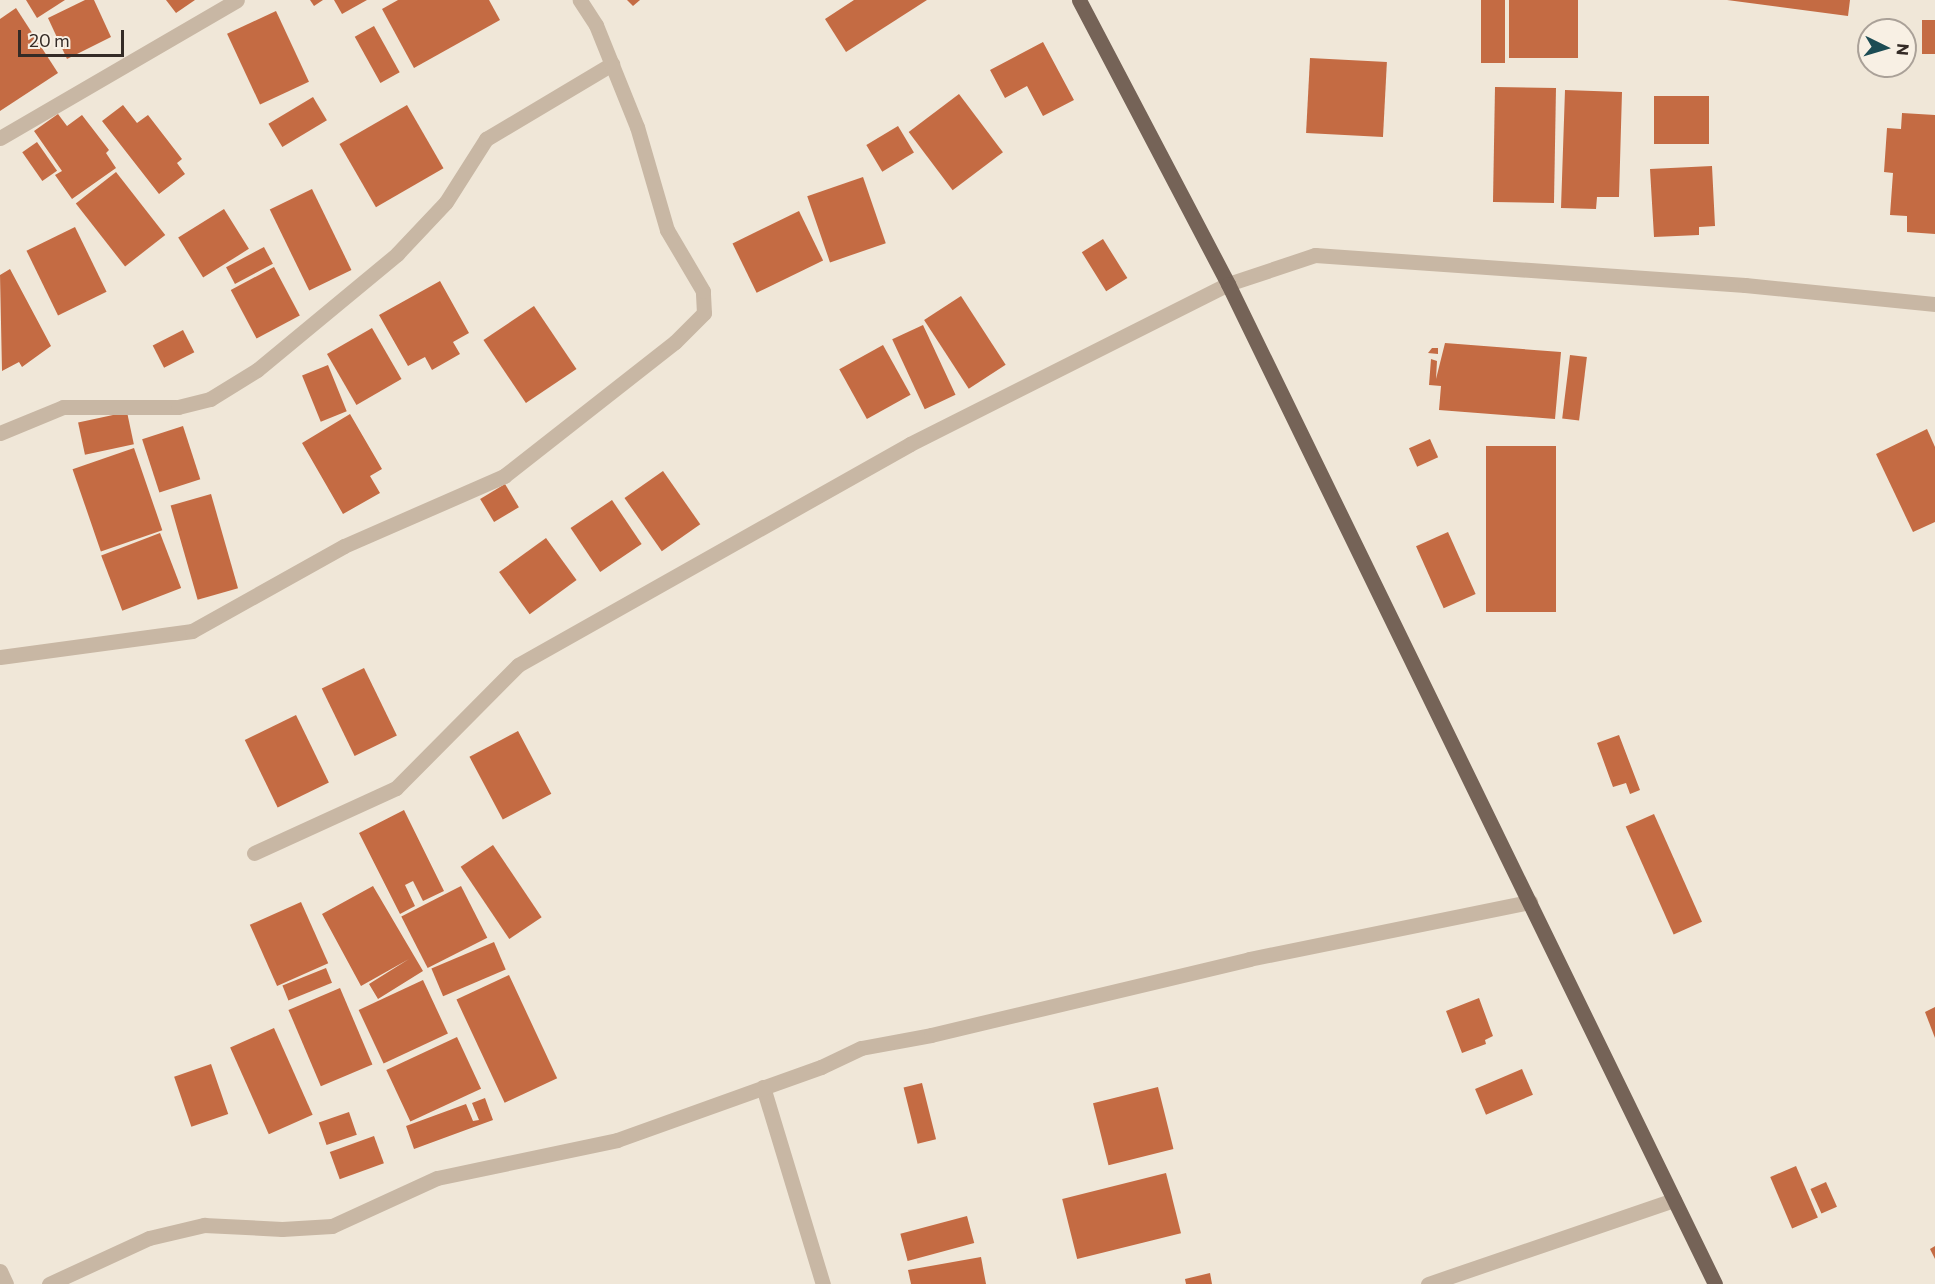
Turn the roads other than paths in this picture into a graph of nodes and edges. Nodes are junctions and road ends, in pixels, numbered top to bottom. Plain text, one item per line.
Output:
1 (237, 0) edge
2 (580, 0) edge
3 (1079, 0) edge
4 (612, 64) junction
5 (0, 138) edge
6 (1228, 284) junction
7 (1935, 304) edge
8 (0, 433) edge
9 (0, 657) edge
10 (254, 853) dead end
11 (1530, 902) junction
12 (763, 1088) junction
13 (1674, 1200) junction
14 (0, 1271) edge
15 (6, 1284) edge
16 (49, 1284) edge
17 (823, 1284) edge
18 (1428, 1284) edge
19 (1715, 1284) edge

1 - 5 street
2 - 4 street
3 - 6 main road
4 - 8 street
4 - 9 street
6 - 7 street
6 - 10 street
6 - 11 main road
11 - 12 street
11 - 13 main road
12 - 16 street
12 - 17 street
13 - 18 street
13 - 19 main road
14 - 15 street

